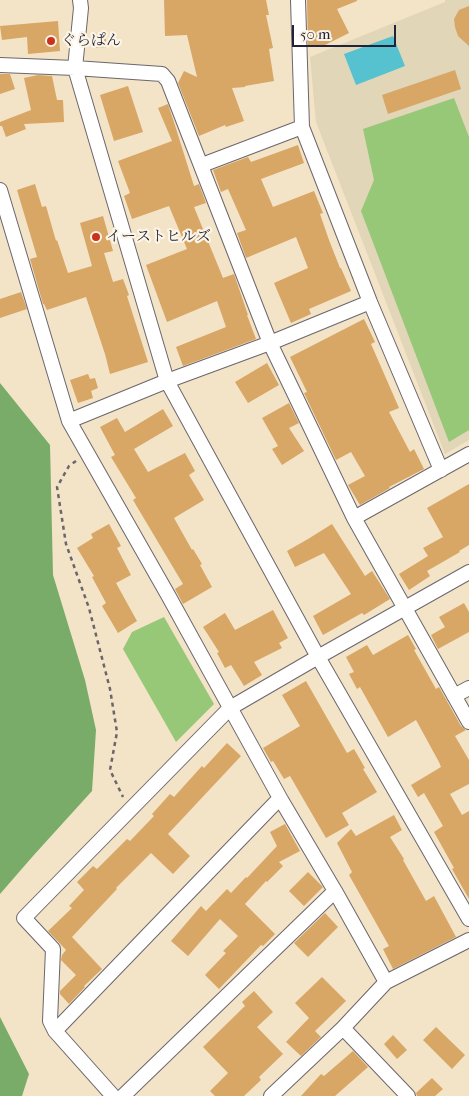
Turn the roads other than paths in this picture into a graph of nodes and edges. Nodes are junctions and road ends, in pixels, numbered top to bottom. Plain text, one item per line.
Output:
1 (80, 0) edge
2 (298, 0) edge
3 (0, 65) edge
4 (75, 68) junction
5 (302, 127) junction
6 (202, 165) junction
7 (0, 190) edge
8 (370, 302) junction
9 (270, 343) junction
10 (167, 381) junction
11 (69, 421) junction
12 (469, 454) edge
13 (441, 470) junction
14 (354, 518) junction
15 (469, 572) edge
16 (405, 609) junction
17 (318, 657) junction
18 (469, 688) edge
19 (454, 696) junction
20 (230, 708) junction
21 (469, 722) edge
22 (280, 798) junction
23 (335, 890) junction
24 (469, 919) edge
25 (469, 940) edge
26 (386, 982) junction
27 (343, 1028) junction
28 (55, 1031) junction
29 (113, 1096) edge
30 (123, 1096) edge
31 (270, 1096) edge
32 (408, 1096) edge

1 - 4 street
2 - 5 street
3 - 4 street
4 - 6 street
4 - 10 street
5 - 6 street
5 - 8 street
6 - 9 street
7 - 11 street
8 - 9 street
8 - 13 street
9 - 10 street
9 - 14 street
10 - 11 street
10 - 17 street
11 - 20 street
12 - 13 street
13 - 14 street
14 - 16 street
15 - 16 street
16 - 17 street
16 - 19 street
17 - 20 street
17 - 24 street
18 - 19 street
19 - 21 street
20 - 22 street
20 - 28 street
22 - 23 street
22 - 28 street
23 - 26 street
23 - 30 street
25 - 26 street
26 - 27 street
27 - 31 street
27 - 32 street
28 - 29 street

